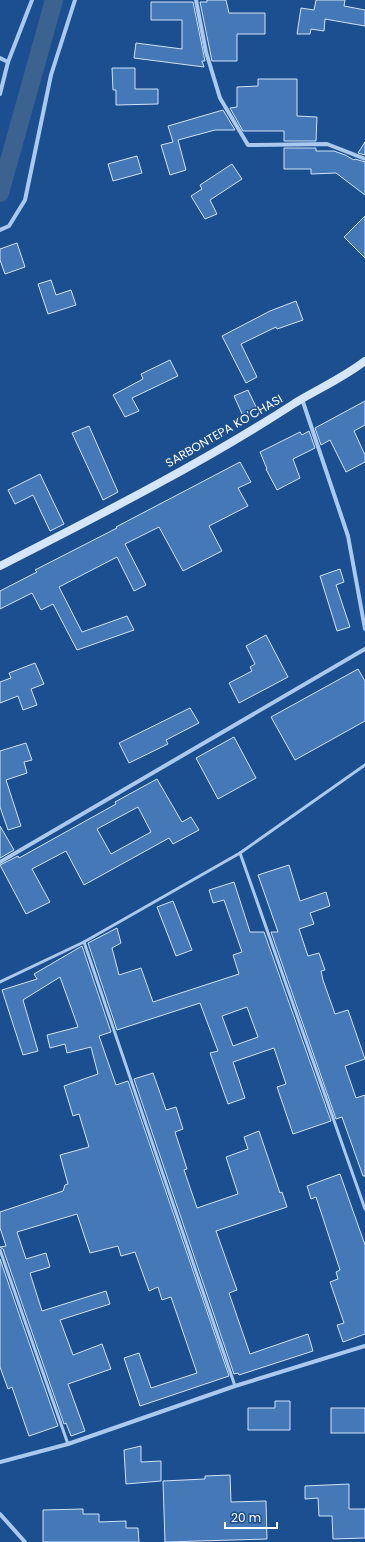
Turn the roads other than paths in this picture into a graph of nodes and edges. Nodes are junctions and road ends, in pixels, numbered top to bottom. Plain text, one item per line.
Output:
1 (32, 0) edge
2 (75, 0) edge
3 (196, 0) edge
4 (0, 58) edge
5 (8, 62) junction
6 (0, 94) edge
7 (365, 159) edge
8 (0, 230) edge
9 (365, 361) edge
10 (302, 399) junction
11 (0, 566) edge
12 (365, 629) edge
13 (365, 649) edge
14 (365, 765) edge
15 (240, 853) junction
16 (0, 862) edge
17 (84, 942) junction
18 (0, 982) edge
19 (365, 1209) edge
20 (0, 1250) edge
21 (365, 1346) edge
22 (234, 1386) junction
23 (68, 1444) junction
24 (0, 1462) edge
25 (0, 1514) edge
26 (25, 1542) edge

1 - 5 street
2 - 8 street
3 - 7 street
4 - 5 street
5 - 6 street
9 - 10 street, SARBONTEPA KO'CHASI
10 - 11 street, SARBONTEPA KO'CHASI
10 - 12 street
13 - 16 street
14 - 15 lane
15 - 17 lane
15 - 19 lane
17 - 18 lane
17 - 22 lane
20 - 23 lane
21 - 22 street
22 - 23 street
23 - 24 street
25 - 26 street

